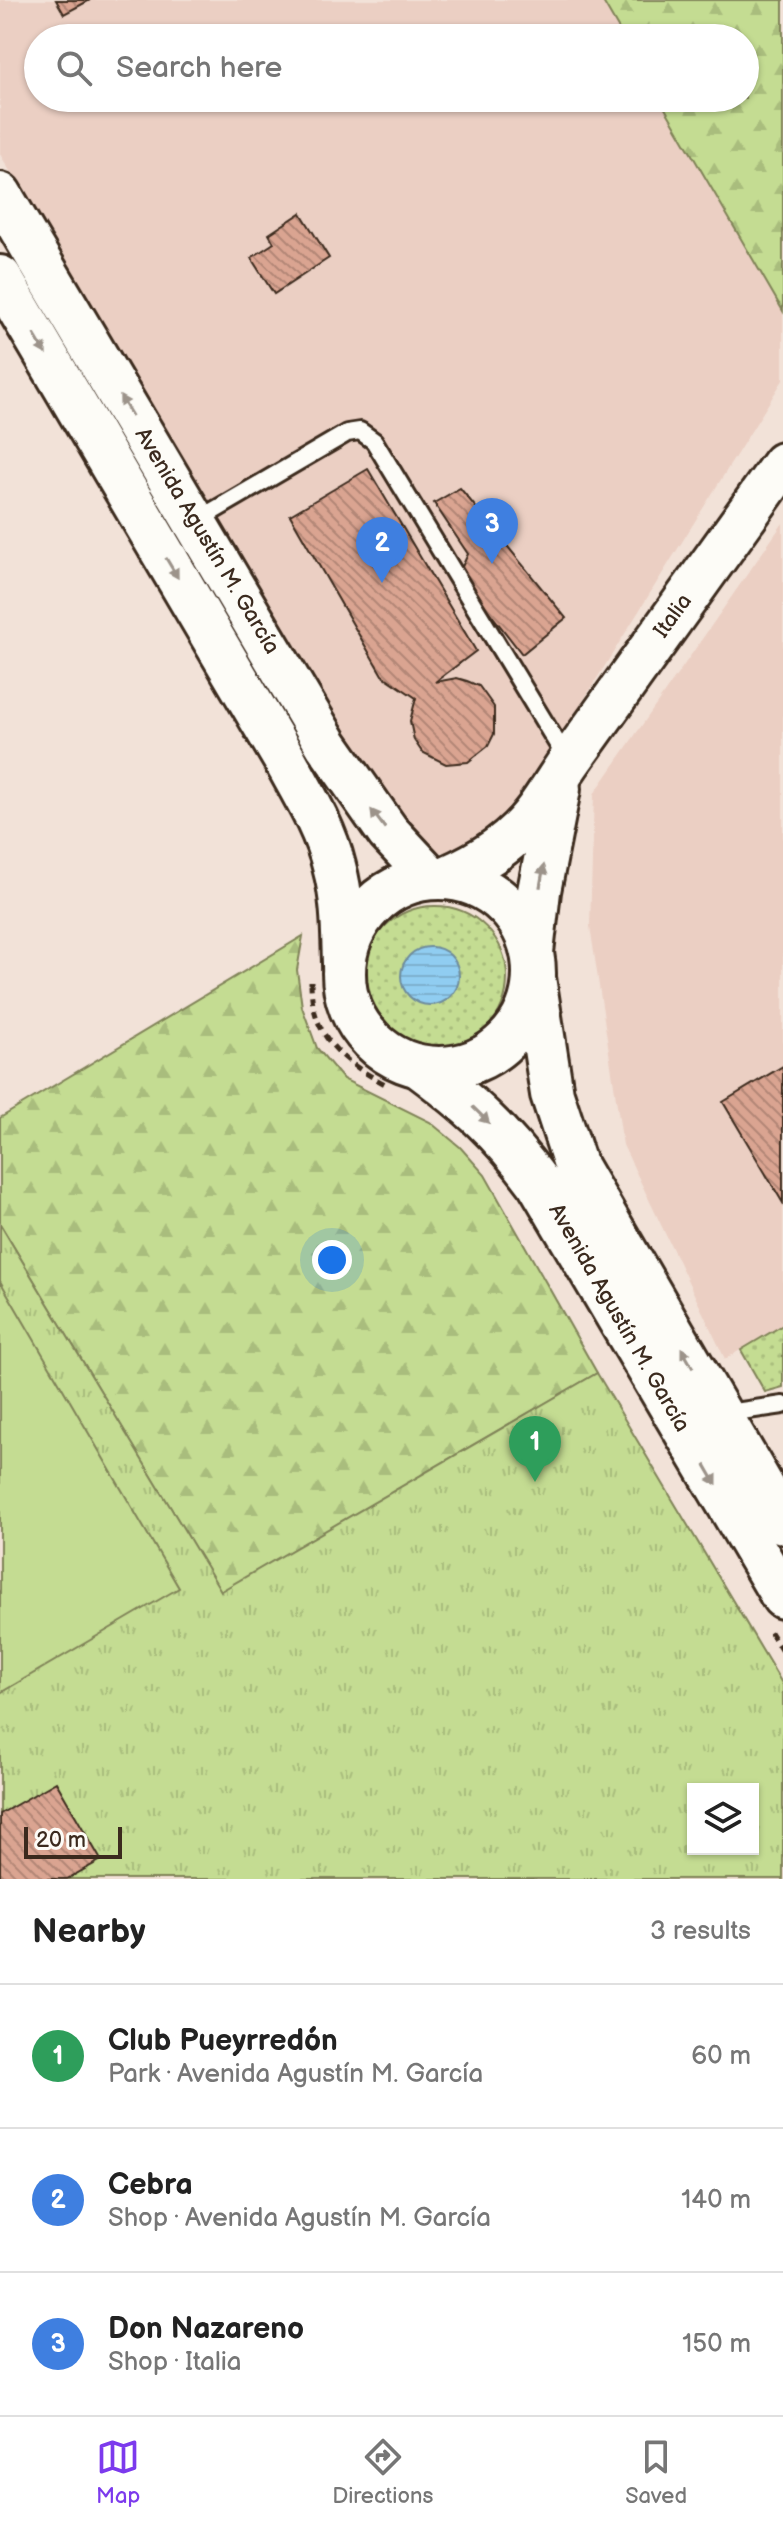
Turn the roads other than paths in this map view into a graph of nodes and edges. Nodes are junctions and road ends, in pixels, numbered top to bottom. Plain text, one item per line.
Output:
1 (0, 194) edge
2 (0, 277) edge
3 (783, 464) edge
4 (196, 521) junction
5 (566, 765) junction
6 (438, 877) junction
7 (533, 965) junction
8 (328, 968) junction
9 (408, 1079) junction
10 (783, 1405) edge
11 (720, 1414) junction
12 (777, 1503) edge
13 (775, 1612) edge

4 -> 1 main road, Avenida Agustín M. García
2 -> 8 main road, Avenida Agustín M. García
3 - 5 main road, Italia
4 - 5 lane
6 -> 4 main road, Avenida Agustín M. García
5 - 6 main road, Italia
7 -> 5 main road, Italia
6 - 7 main road
6 - 8 main road
7 - 9 main road
11 -> 7 main road, Avenida Agustín M. García
8 - 9 main road
9 -> 13 main road, Avenida Agustín M. García
10 - 11 lane
11 - 12 main road, Avenida Agustín M. García

